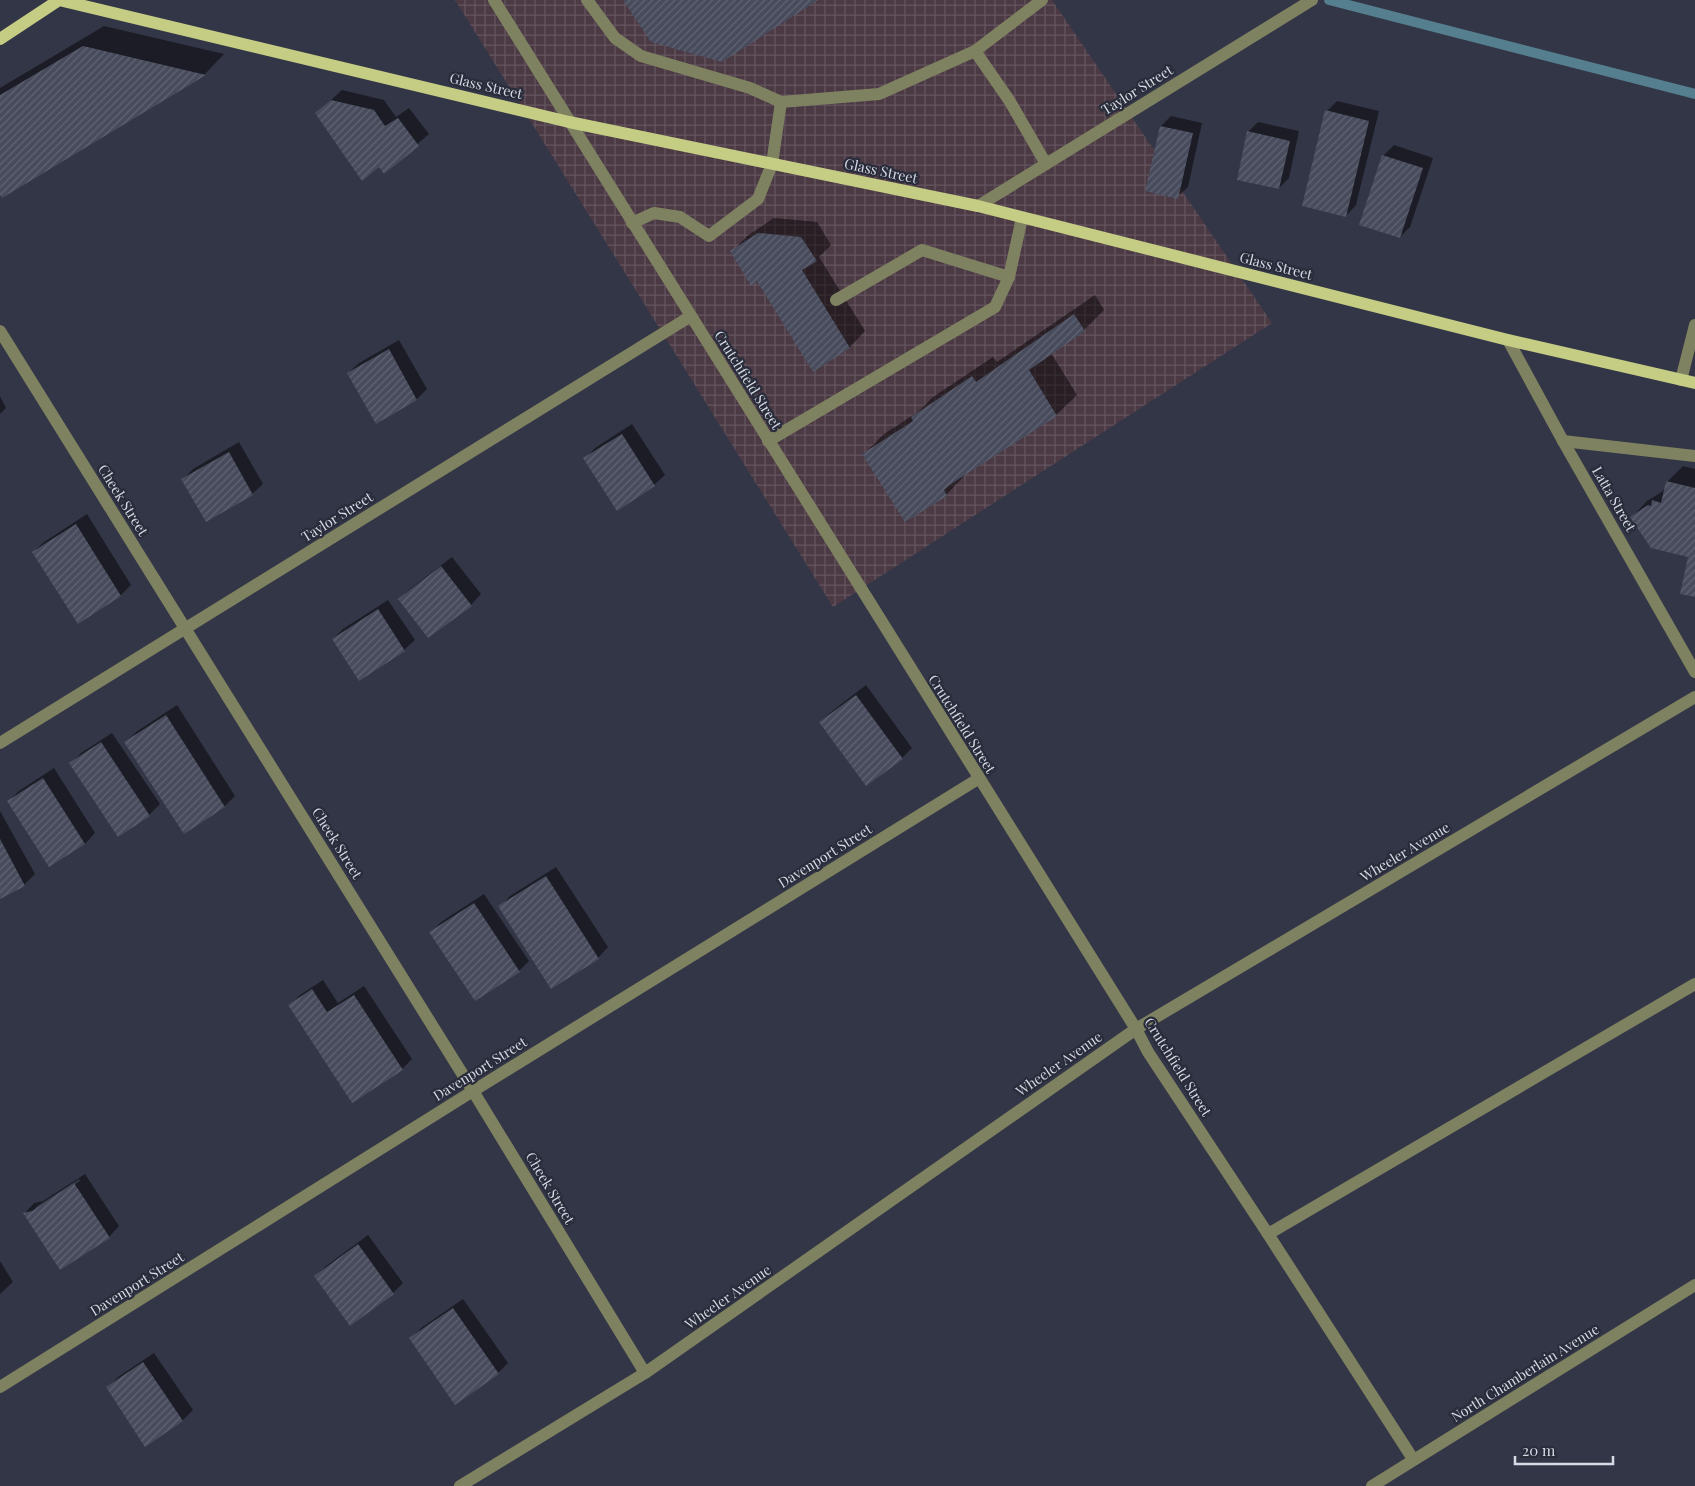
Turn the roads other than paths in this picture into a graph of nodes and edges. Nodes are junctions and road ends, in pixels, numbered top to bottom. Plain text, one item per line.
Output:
1 (59, 0) edge
2 (494, 0) edge
3 (587, 0) edge
4 (1042, 0) edge
5 (1312, 0) edge
6 (0, 39) edge
7 (976, 51) junction
8 (781, 102) junction
9 (569, 122) junction
10 (772, 164) junction
11 (1046, 164) junction
12 (978, 206) junction
13 (1022, 218) junction
14 (632, 223) junction
15 (1009, 277) junction
16 (836, 300) dead end
17 (691, 316) junction
18 (1695, 325) edge
19 (0, 331) edge
20 (1508, 340) junction
21 (1681, 380) junction
22 (1695, 383) edge
23 (768, 441) junction
24 (1563, 441) junction
25 (1695, 456) edge
26 (185, 628) junction
27 (1695, 672) edge
28 (1695, 697) edge
29 (0, 743) edge
30 (978, 779) junction
31 (1695, 984) edge
32 (1136, 1029) junction
33 (473, 1091) junction
34 (1268, 1234) junction
35 (1695, 1286) edge
36 (645, 1374) junction
37 (0, 1387) edge
38 (1413, 1459) junction
39 (460, 1486) edge
40 (1372, 1486) edge

1 - 6 main road
1 - 9 main road, Glass Street
2 - 9 street, Crutchfield Street
3 - 8 street
4 - 7 street
5 - 11 street, Taylor Street
7 - 8 street
7 - 11 street
8 - 10 street
9 - 10 main road, Glass Street
9 - 14 street, Crutchfield Street
10 - 12 main road, Glass Street
10 - 14 street
11 - 12 street, Taylor Street
12 - 13 main road, Glass Street
13 - 15 street
13 - 20 main road, Glass Street
14 - 17 street, Crutchfield Street
15 - 16 street
15 - 23 street
17 - 23 street, Crutchfield Street
17 - 26 street, Taylor Street
18 - 21 street
19 - 26 street, Cheek Street
20 - 21 main road, Glass Street
20 - 24 street, Latta Street
21 - 22 main road, Glass Street
23 - 30 street, Crutchfield Street
24 - 25 street
24 - 27 street, Latta Street
26 - 29 street, Taylor Street
26 - 33 street, Cheek Street
28 - 32 street, Wheeler Avenue
30 - 32 street, Crutchfield Street
30 - 33 street, Davenport Street
31 - 34 street
32 - 34 street, Crutchfield Street
32 - 36 street, Wheeler Avenue
33 - 36 street, Cheek Street
33 - 37 street, Davenport Street
34 - 38 street, Crutchfield Street
35 - 38 street, North Chamberlain Avenue
36 - 39 street, Wheeler Avenue
38 - 40 street, North Chamberlain Avenue

